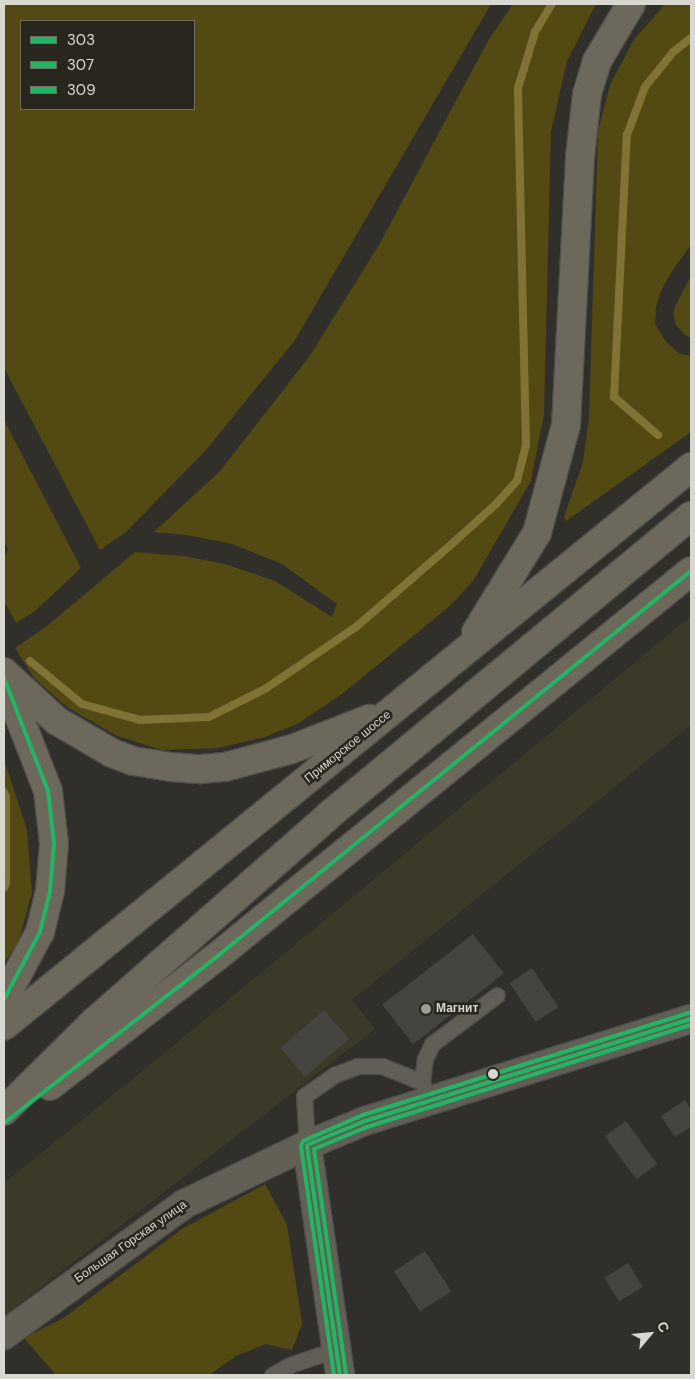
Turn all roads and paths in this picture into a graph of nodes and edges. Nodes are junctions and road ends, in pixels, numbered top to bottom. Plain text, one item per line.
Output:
1 (631, 4) edge
2 (691, 467) edge
3 (691, 516) edge
4 (691, 571) edge
5 (460, 656) junction
6 (4, 672) edge
7 (4, 678) edge
8 (392, 711) junction
9 (497, 995) dead end
10 (4, 999) edge
11 (691, 1019) edge
12 (4, 1026) edge
13 (425, 1091) junction
14 (4, 1112) edge
15 (4, 1123) edge
16 (307, 1145) junction
17 (4, 1334) edge
18 (338, 1364) edge
19 (272, 1375) edge

1 - 5 highway
2 - 5 highway, Приморское шоссе
3 - 14 highway
4 - 15 highway
5 - 8 highway, Приморское шоссе
6 - 8 highway
7 - 10 highway
8 - 12 highway, Приморское шоссе
9 - 13 lane
11 - 13 street, Большая Горская улица
13 - 16 street, Большая Горская улица
13 - 16 lane
16 - 17 main road, Большая Горская улица
16 - 18 main road
18 - 19 lane

